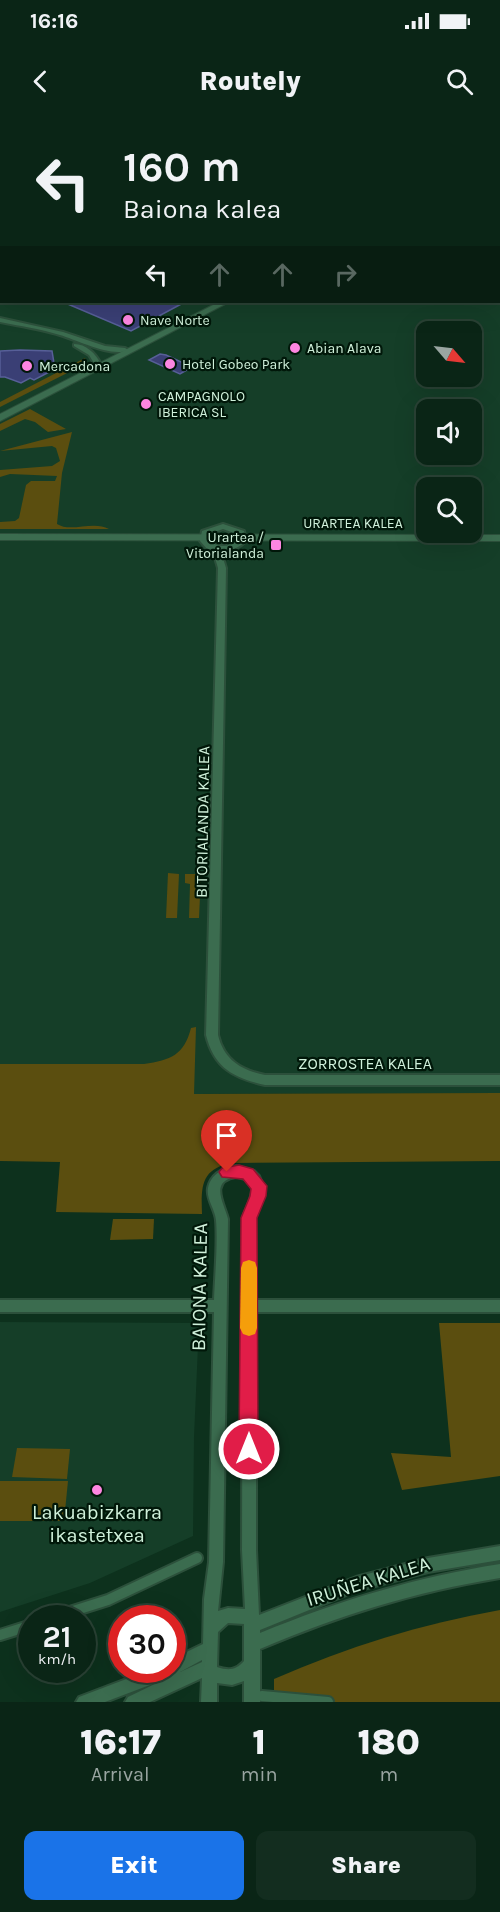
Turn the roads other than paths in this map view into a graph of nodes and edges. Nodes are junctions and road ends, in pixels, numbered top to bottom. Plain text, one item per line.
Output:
1 (214, 303) edge
2 (223, 303) edge
3 (0, 320) edge
4 (0, 325) edge
5 (111, 349) junction
6 (125, 350) junction
7 (96, 361) junction
8 (0, 414) edge
9 (0, 418) edge
10 (0, 537) edge
11 (500, 538) edge
12 (241, 540) junction
13 (206, 541) junction
14 (222, 568) junction
15 (232, 1068) joint
16 (500, 1080) edge
17 (0, 1306) edge
18 (219, 1306) junction
19 (249, 1306) junction
20 (500, 1306) edge
21 (500, 1553) edge
22 (197, 1558) dead end
23 (500, 1571) edge
24 (92, 1605) edge
25 (251, 1622) junction
26 (18, 1629) edge
27 (211, 1629) junction
28 (0, 1635) edge
29 (252, 1644) junction
30 (210, 1648) junction
31 (186, 1661) edge
32 (251, 1665) junction
33 (210, 1669) junction
34 (134, 1683) edge
35 (257, 1699) edge
36 (84, 1702) edge
37 (133, 1702) edge
38 (209, 1702) edge
39 (328, 1702) edge

1 - 6 street
2 - 9 street
3 - 5 street
4 - 7 street
5 - 6 street
5 - 7 street
6 - 7 street
7 - 8 street
10 - 13 street, URARTEA KALEA
11 - 12 street, URARTEA KALEA
12 - 13 street, URARTEA KALEA
12 - 14 street
13 - 14 street
14 - 15 street, BITORIALANDA KALEA
15 - 16 street, ZORROSTEA KALEA
17 - 18 street
18 - 19 street, BAIONA KALEA
18 - 27 street, BAIONA KALEA
19 - 20 street
19 - 25 street, BAIONA KALEA
21 - 25 street, IRUÑEA KALEA
22 - 24 street
23 - 29 street, IRUÑEA KALEA
25 - 27 street
25 - 29 street, BAIONA KALEA
26 - 28 street
27 - 30 street, BAIONA KALEA
29 - 32 street, BAIONA KALEA
30 - 31 street
30 - 33 street, BAIONA KALEA
32 - 33 street
32 - 35 street, BAIONA KALEA
33 - 37 street
33 - 38 street, BAIONA KALEA
34 - 36 street
35 - 39 street

